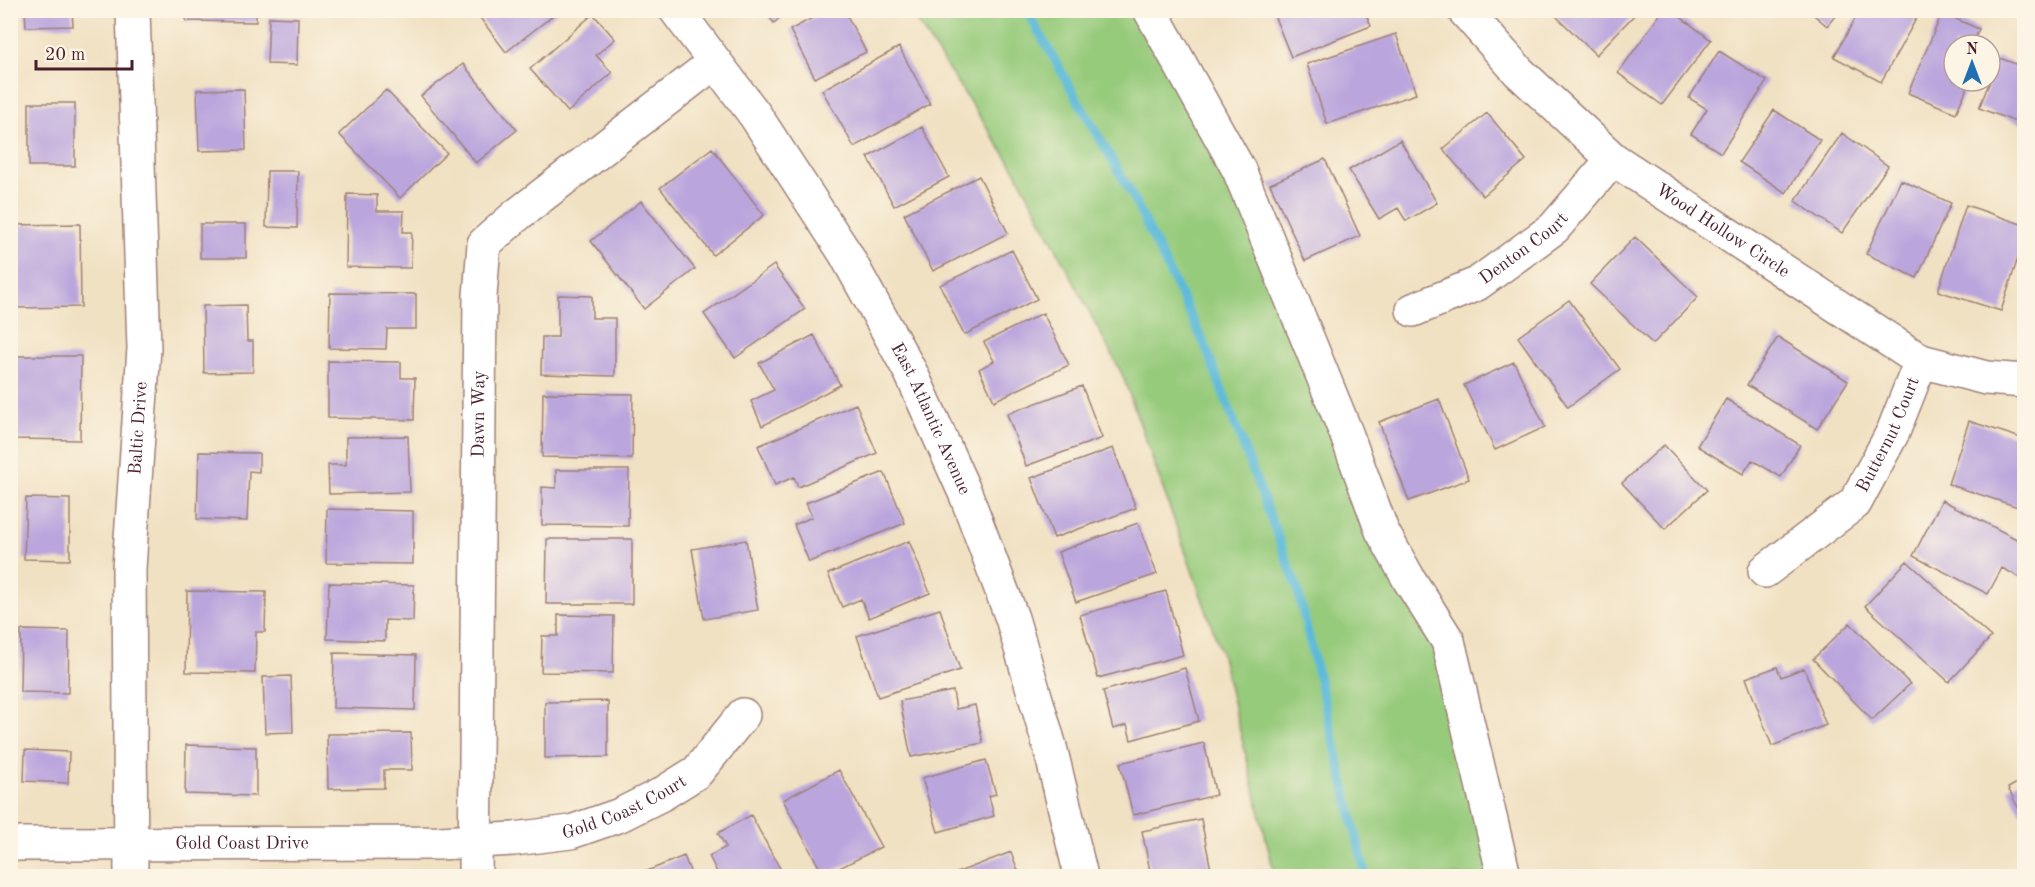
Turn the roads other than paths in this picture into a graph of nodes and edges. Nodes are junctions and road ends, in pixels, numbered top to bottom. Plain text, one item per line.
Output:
1 (134, 10) edge
2 (676, 10) edge
3 (1150, 10) edge
4 (1464, 10) edge
5 (715, 62) junction
6 (1613, 159) junction
7 (1413, 310) dead end
8 (1921, 361) junction
9 (2025, 381) edge
10 (1765, 571) dead end
11 (743, 715) dead end
12 (475, 841) junction
13 (10, 844) edge
14 (131, 861) edge
15 (475, 876) edge
16 (1081, 876) edge
17 (1504, 876) edge

1 - 14 street, Baltic Drive
2 - 5 street, East Atlantic Avenue
3 - 17 street
4 - 6 street, Wood Hollow Circle
5 - 12 street, Dawn Way
5 - 16 street, East Atlantic Avenue
6 - 7 street, Denton Court
6 - 8 street, Wood Hollow Circle
8 - 9 street, Wood Hollow Circle
8 - 10 street, Butternut Court
11 - 12 street, Gold Coast Court
12 - 14 street, Gold Coast Drive
12 - 15 street, Dawn Way
13 - 14 street, Gold Coast Drive

